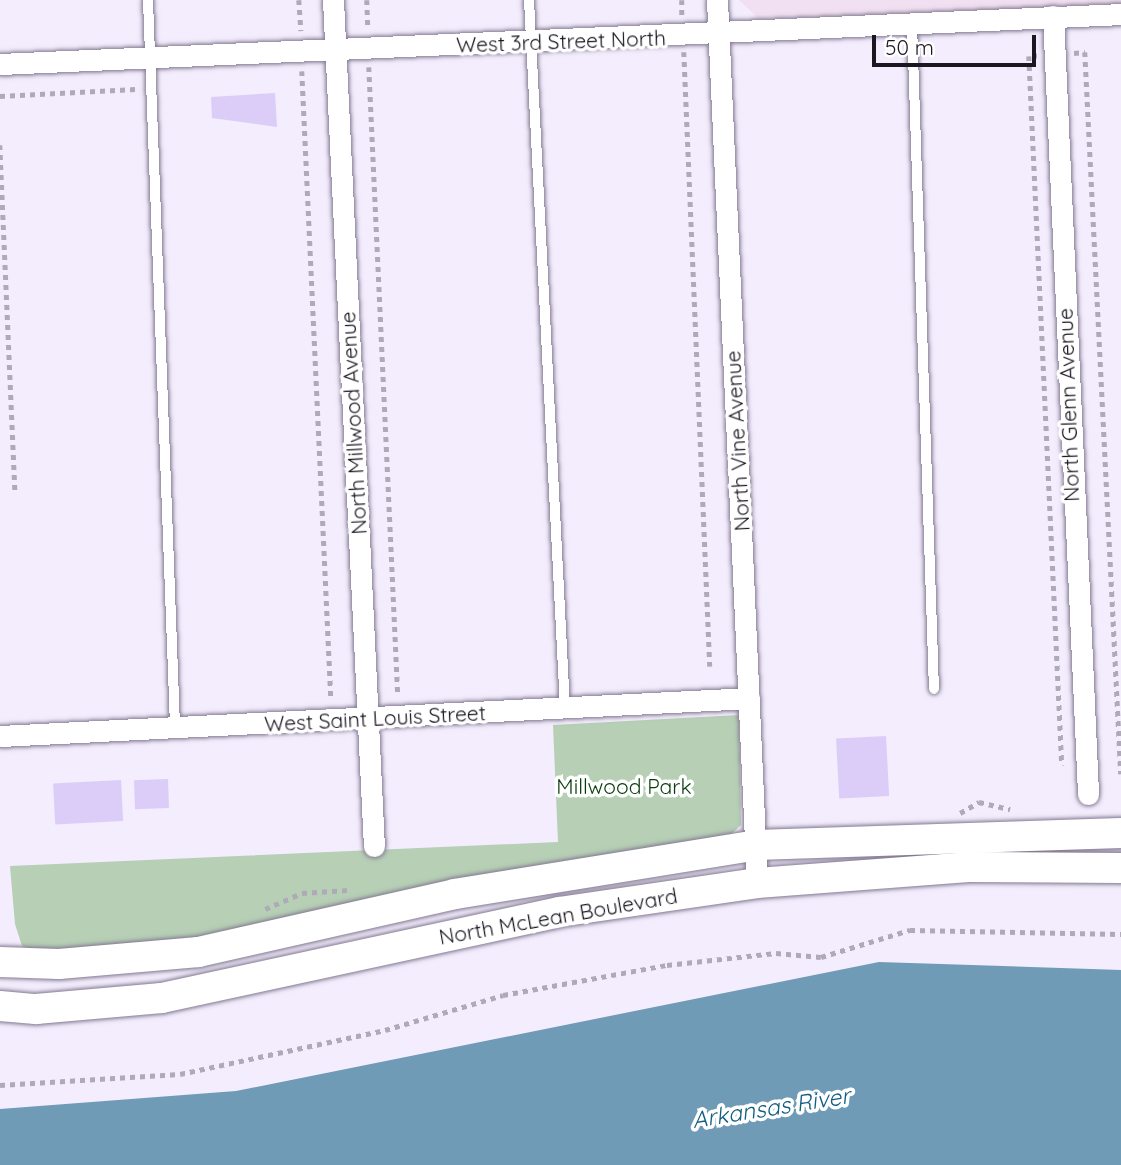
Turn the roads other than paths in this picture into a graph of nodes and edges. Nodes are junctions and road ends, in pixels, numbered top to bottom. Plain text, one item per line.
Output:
1 (148, 0) edge
2 (333, 0) edge
3 (529, 0) edge
4 (717, 0) edge
5 (1121, 14) edge
6 (1053, 16) junction
7 (912, 24) junction
8 (718, 34) junction
9 (531, 42) junction
10 (335, 51) junction
11 (151, 58) junction
12 (0, 64) edge
13 (933, 688) dead end
14 (749, 698) junction
15 (565, 708) junction
16 (368, 720) junction
17 (176, 727) junction
18 (0, 736) edge
19 (1088, 794) dead end
20 (1121, 833) edge
21 (755, 845) junction
22 (374, 846) dead end
23 (1121, 868) edge
24 (757, 883) junction
25 (0, 962) edge
26 (0, 1006) edge

1 - 11 lane
2 - 10 street, North Millwood Avenue
3 - 9 lane
4 - 8 street, North Vine Avenue
5 - 6 street, West 3rd Street North
6 - 7 street, West 3rd Street North
6 - 19 street, North Glenn Avenue
7 - 8 street, West 3rd Street North
7 - 13 lane
8 - 9 street, West 3rd Street North
8 - 14 street, North Vine Avenue
9 - 10 street, West 3rd Street North
9 - 15 lane
10 - 11 street, West 3rd Street North
10 - 16 street, North Millwood Avenue
11 - 12 street, West 3rd Street North
11 - 17 lane
14 - 15 street, West Saint Louis Street
14 - 21 street, North Vine Avenue
15 - 16 street, West Saint Louis Street
16 - 17 street, West Saint Louis Street
16 - 22 street, North Millwood Avenue
17 - 18 street, West Saint Louis Street
20 - 21 main road, North McLean Boulevard
21 - 24 street, North Vine Avenue
21 - 25 main road, North McLean Boulevard
23 - 24 main road, North McLean Boulevard
24 - 26 main road, North McLean Boulevard

